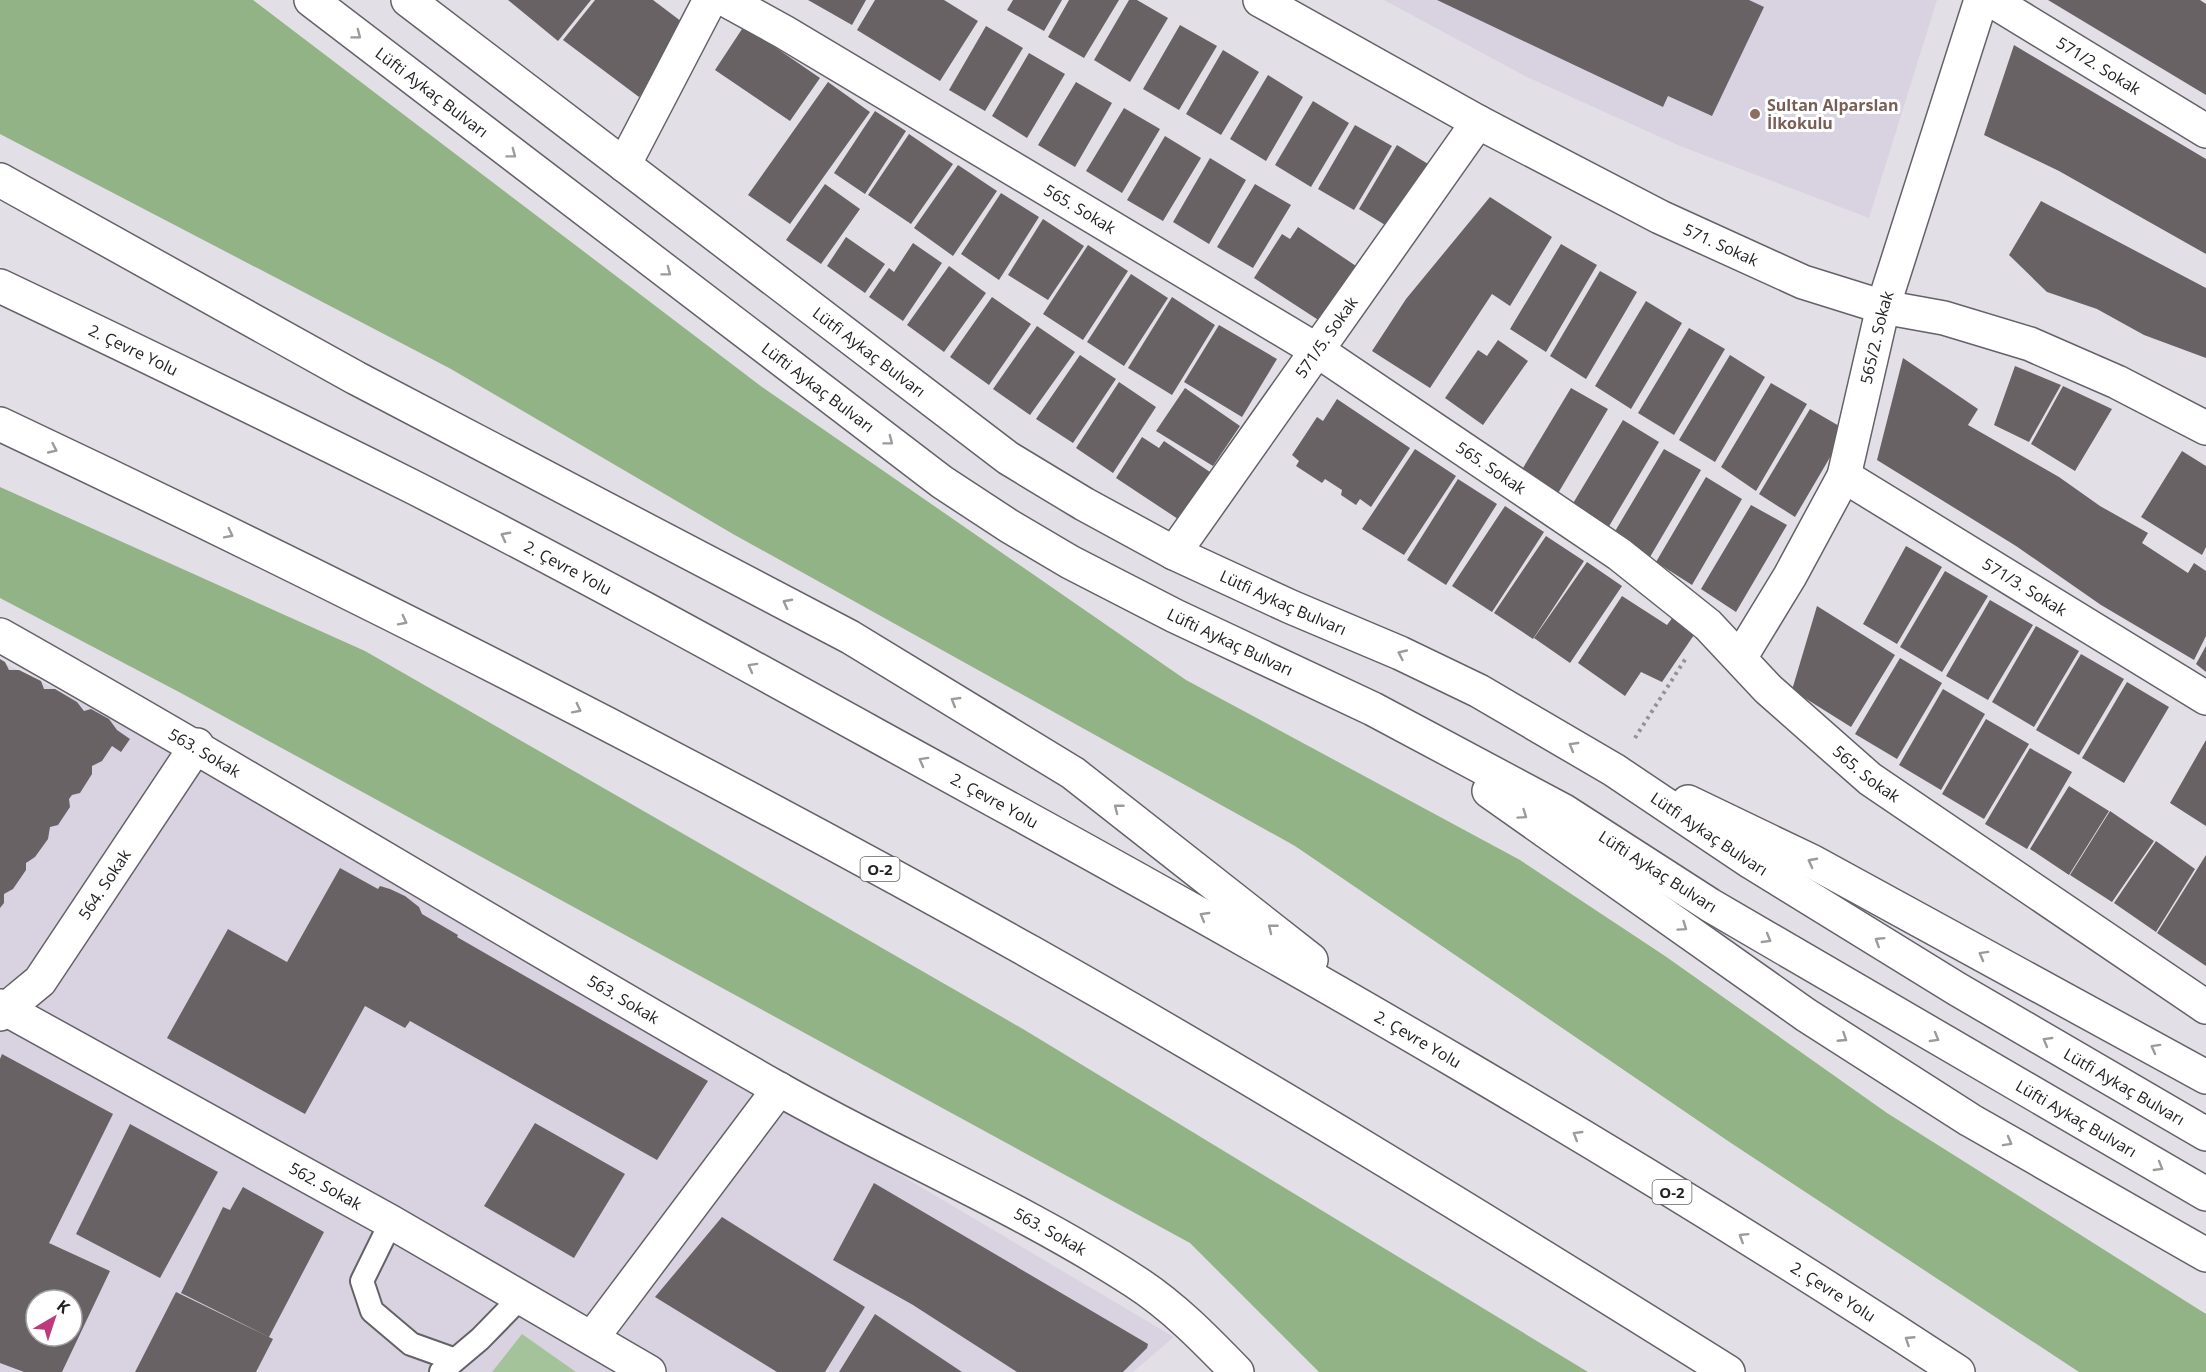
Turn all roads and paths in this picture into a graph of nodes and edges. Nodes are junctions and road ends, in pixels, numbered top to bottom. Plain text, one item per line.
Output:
1 (311, 0) edge
2 (408, 0) edge
3 (710, 0) edge
4 (726, 0) edge
5 (1260, 0) edge
6 (1981, 0) edge
7 (1991, 0) edge
8 (1478, 122) junction
9 (2206, 130) edge
10 (624, 165) junction
11 (0, 180) edge
12 (0, 286) edge
13 (1883, 306) junction
14 (1318, 351) junction
15 (0, 424) edge
16 (2206, 428) edge
17 (1844, 476) junction
18 (1174, 553) junction
19 (1708, 625) junction
20 (0, 635) edge
21 (1740, 658) junction
22 (2206, 698) edge
23 (1372, 709) junction
24 (197, 745) junction
25 (1614, 770) junction
26 (2206, 1007) edge
27 (2, 1010) edge
28 (1381, 1019) junction
29 (2206, 1077) edge
30 (780, 1089) junction
31 (2206, 1134) edge
32 (2206, 1194) edge
33 (391, 1222) junction
34 (2206, 1255) edge
35 (521, 1297) junction
36 (592, 1338) junction
37 (447, 1366) edge
38 (1223, 1368) edge
39 (649, 1372) edge
40 (1728, 1372) edge
41 (1958, 1372) edge

1 -> 23 main road, Lüfti Aykaç Bulvarı
2 - 10 main road, Lütfi Aykaç Bulvarı
3 - 10 main road
4 - 14 main road, 565. Sokak
5 - 8 main road, 571. Sokak
6 - 13 main road, 565/2. Sokak
7 - 9 main road, 571/2. Sokak
8 - 13 main road, 571. Sokak
8 - 14 main road, 571/5. Sokak
10 - 18 main road, Lütfi Aykaç Bulvarı
28 -> 11 main road
28 -> 12 main road, 2. Çevre Yolu / O-2
13 - 16 main road, 571. Sokak
13 - 17 main road, 565/2. Sokak
14 - 18 main road, 571/5. Sokak
14 - 19 main road, 565. Sokak
15 -> 40 main road, O-2
17 - 21 main road, 565/2. Sokak
17 - 22 main road, 571/3. Sokak
25 -> 18 main road, Lütfi Aykaç Bulvarı
19 - 21 main road, 565. Sokak
19 - 25 path
20 - 24 main road, 563. Sokak
21 - 26 main road, 565. Sokak
23 -> 32 main road, Lüfti Aykaç Bulvarı
23 -> 34 main road
24 - 27 main road, 564. Sokak
24 - 30 main road, 563. Sokak
29 -> 25 main road
31 -> 25 main road, Lütfi Aykaç Bulvarı
27 - 33 main road, 562. Sokak
41 -> 28 main road, 2. Çevre Yolu / O-2
30 - 36 main road
30 - 38 main road, 563. Sokak
33 - 35 main road, 562. Sokak
33 - 37 lane
35 - 36 main road, 562. Sokak
35 - 37 lane
36 - 39 main road, 562. Sokak

